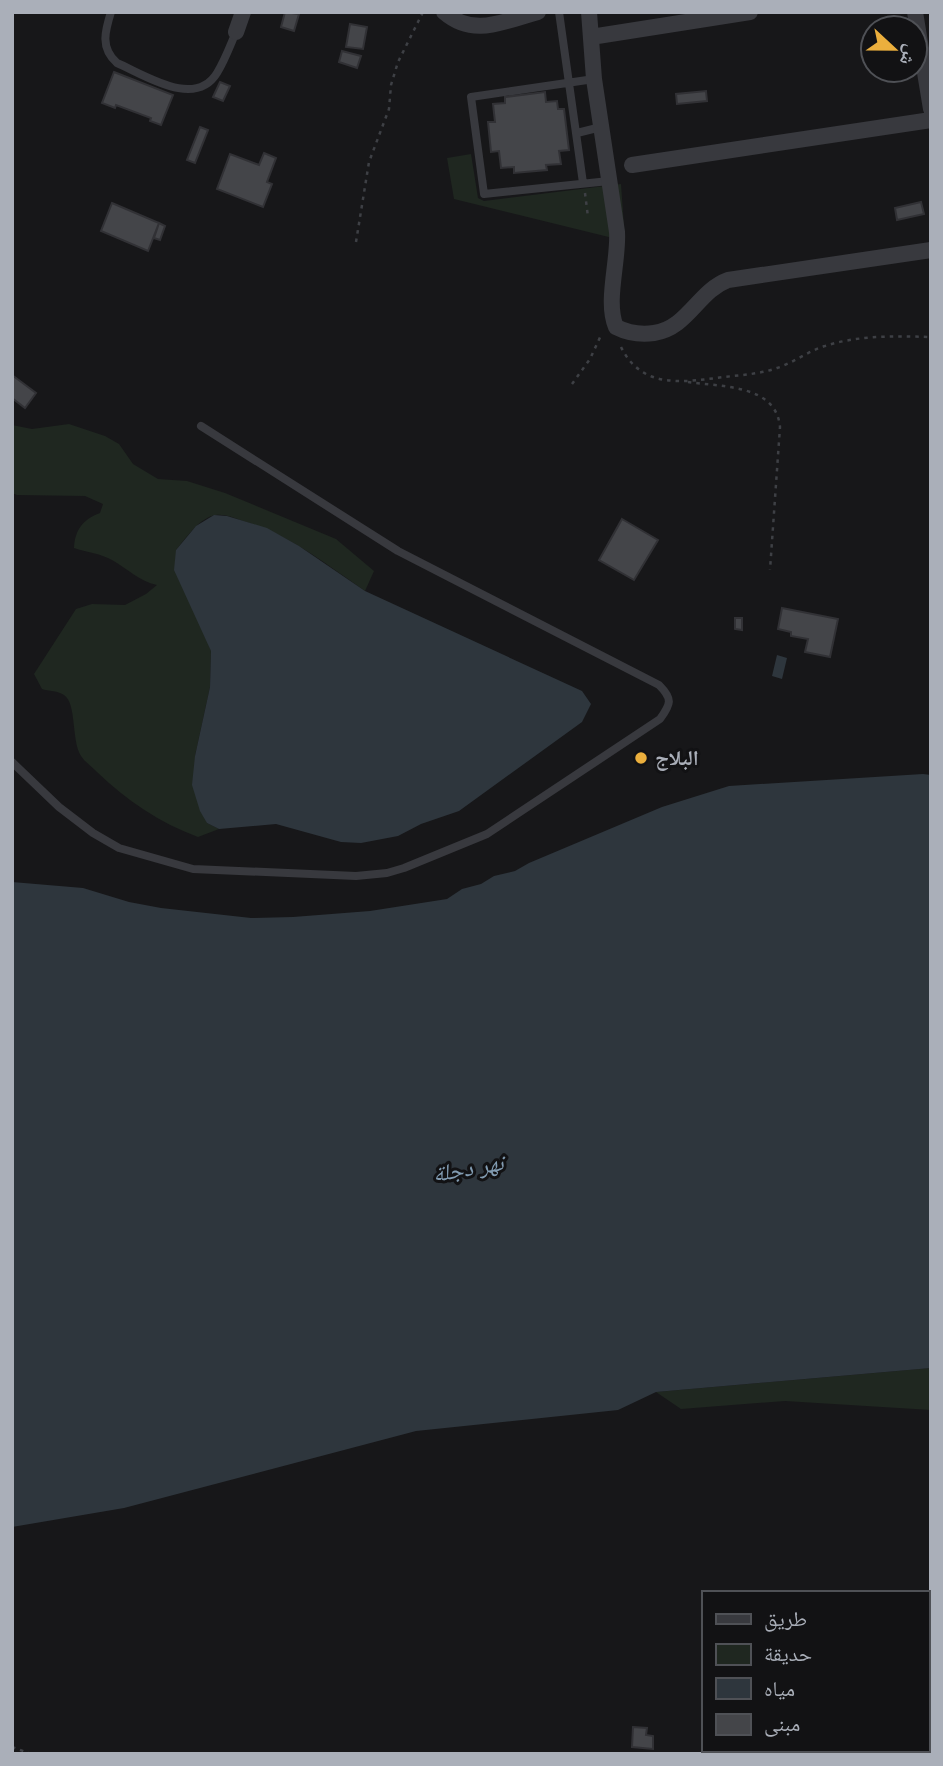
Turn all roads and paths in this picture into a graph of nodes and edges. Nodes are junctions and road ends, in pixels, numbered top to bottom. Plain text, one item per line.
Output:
1 (111, 12) edge
2 (243, 12) edge
3 (423, 12) edge
4 (444, 12) edge
5 (538, 12) edge
6 (559, 12) edge
7 (589, 12) edge
8 (750, 12) edge
9 (915, 12) edge
10 (236, 33) joint
11 (591, 37) junction
12 (594, 79) junction
13 (570, 84) junction
14 (931, 109) edge
15 (931, 120) edge
16 (601, 127) junction
17 (577, 132) junction
18 (632, 165) dead end
19 (609, 181) junction
20 (583, 183) junction
21 (588, 218) dead end
22 (356, 242) dead end
23 (931, 250) edge
24 (610, 328) junction
25 (931, 337) edge
26 (685, 382) junction
27 (572, 384) dead end
28 (201, 426) dead end
29 (770, 570) dead end
30 (12, 762) edge
31 (12, 1747) edge
32 (31, 1754) edge

1 - 10 lane
2 - 10 street
3 - 22 path
4 - 5 street
6 - 13 lane
7 - 11 street
8 - 11 street
9 - 14 street
11 - 12 street
12 - 13 lane
12 - 16 street
13 - 17 lane
13 - 20 lane
15 - 18 street
16 - 17 lane
16 - 19 street
17 - 20 lane
19 - 20 lane
19 - 24 street
20 - 21 path
23 - 24 street
24 - 26 path
24 - 27 path
25 - 26 path
26 - 29 path
28 - 30 lane
31 - 32 path

